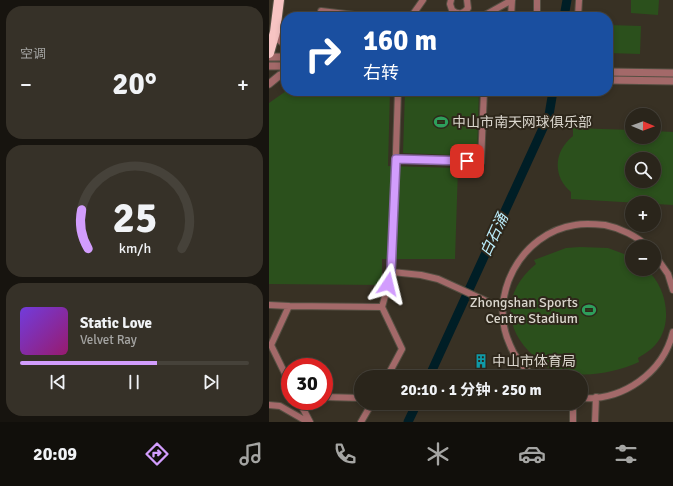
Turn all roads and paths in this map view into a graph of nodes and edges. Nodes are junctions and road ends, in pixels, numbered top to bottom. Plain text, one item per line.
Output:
1 (279, 0) edge
2 (423, 0) edge
3 (451, 0) edge
4 (467, 0) edge
5 (537, 0) edge
6 (579, 0) edge
7 (321, 10) dead end
8 (335, 12) edge
9 (415, 12) edge
10 (453, 12) edge
11 (465, 12) edge
12 (490, 12) edge
13 (511, 12) edge
14 (537, 12) edge
15 (578, 12) edge
16 (275, 32) junction
17 (281, 41) edge
18 (269, 53) edge
19 (269, 57) edge
20 (281, 58) edge
21 (269, 66) edge
22 (281, 66) edge
23 (613, 72) edge
24 (673, 73) edge
25 (281, 75) edge
26 (613, 80) edge
27 (673, 81) edge
28 (269, 84) edge
29 (398, 96) edge
30 (484, 96) edge
31 (396, 159) junction
32 (638, 240) edge
33 (661, 264) edge
34 (391, 272) junction
35 (673, 290) edge
36 (502, 304) junction
37 (269, 305) edge
38 (289, 306) junction
39 (382, 307) junction
40 (673, 332) edge
41 (281, 366) edge
42 (391, 370) edge
43 (526, 370) edge
44 (333, 397) edge
45 (596, 397) junction
46 (354, 398) edge
47 (588, 398) edge
48 (269, 405) edge
49 (303, 410) edge
50 (368, 410) edge
51 (573, 410) edge
52 (309, 422) edge
53 (361, 422) edge
54 (573, 422) edge
55 (595, 422) edge

1 - 16 highway
2 - 9 street
3 - 10 street
4 - 11 street
5 - 14 street
6 - 15 street
7 - 8 street
12 - 13 street
16 - 17 street
16 - 18 highway
19 - 20 street
21 - 22 street
23 - 24 street
25 - 28 street
26 - 27 street
29 - 31 street
30 - 31 street
31 - 34 street
32 - 36 street
33 - 35 street
34 - 36 street
34 - 39 street
36 - 43 street
37 - 38 street
38 - 39 street
38 - 41 street
39 - 42 street
40 - 45 street
44 - 46 street
45 - 47 street
45 - 55 street
48 - 52 street
49 - 52 street
50 - 53 street
51 - 54 street

